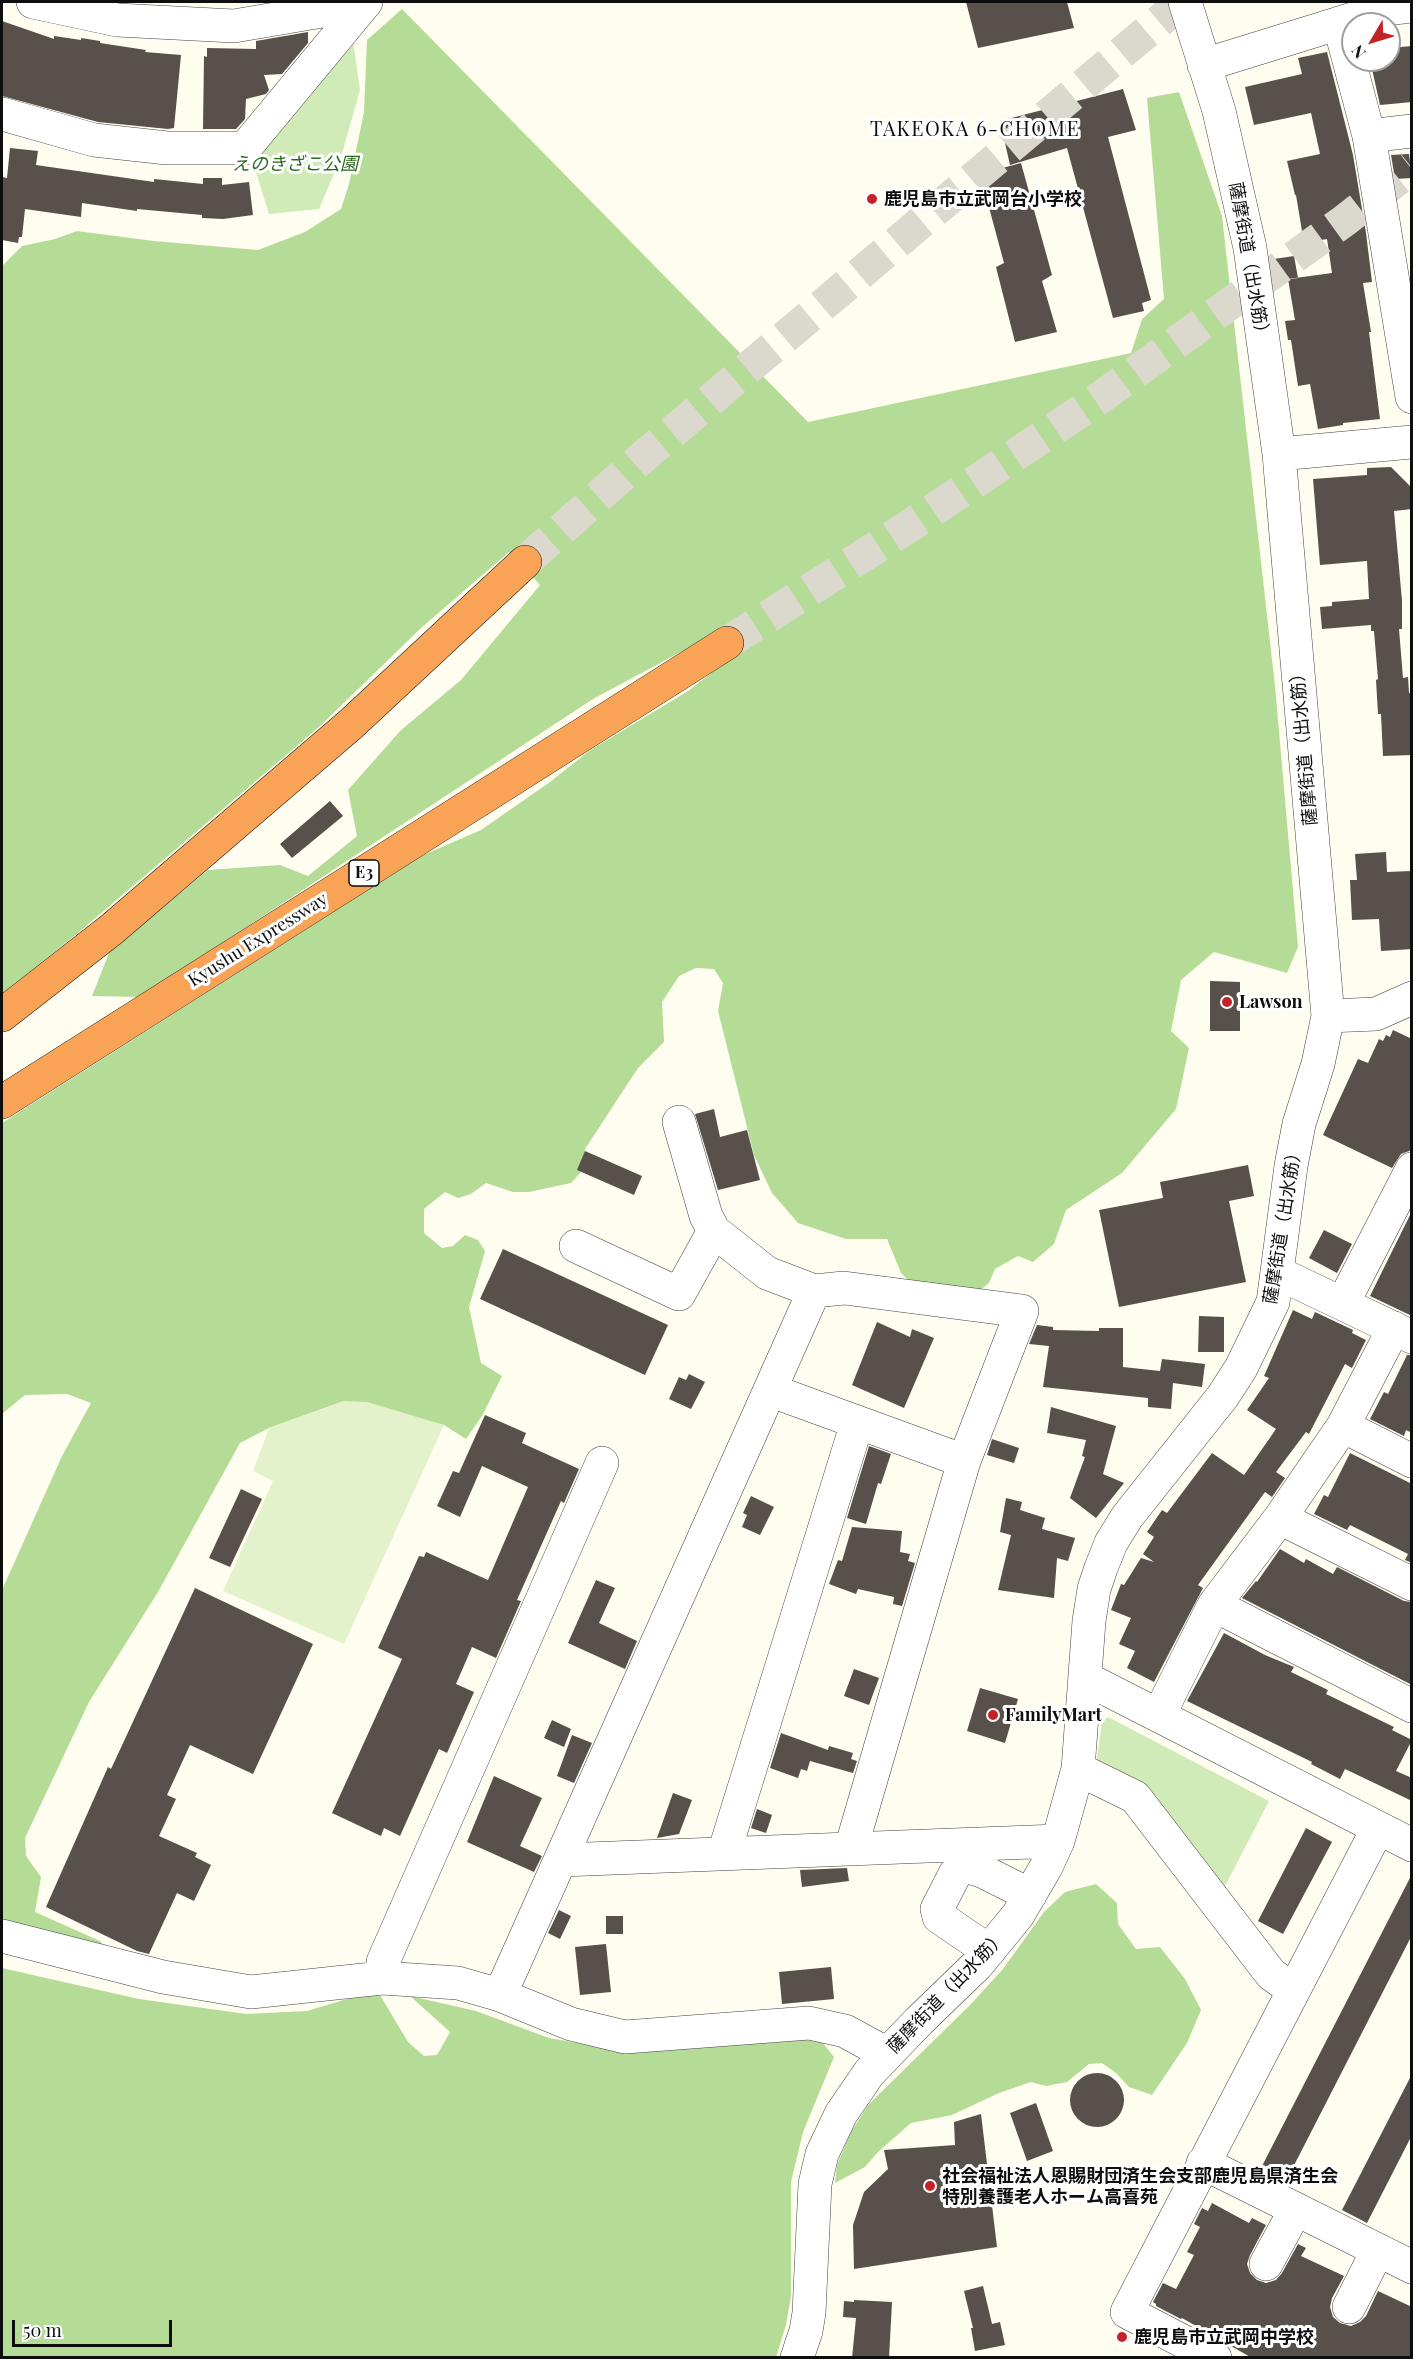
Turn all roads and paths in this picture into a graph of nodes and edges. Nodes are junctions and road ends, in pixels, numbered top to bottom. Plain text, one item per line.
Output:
1 (33, 2) edge
2 (1185, 2) edge
3 (364, 3) edge
4 (1412, 6) edge
5 (1339, 23) junction
6 (1204, 64) junction
7 (2, 114) edge
8 (1412, 131) edge
9 (1369, 136) junction
10 (1412, 397) edge
11 (1412, 442) edge
12 (1279, 454) junction
13 (525, 562) tunnel mouth
14 (727, 643) tunnel mouth
15 (1412, 998) edge
16 (2, 1015) edge
17 (1328, 1016) junction
18 (2, 1102) edge
19 (679, 1122) dead end
20 (1412, 1169) edge
21 (714, 1231) junction
22 (576, 1246) dead end
23 (1278, 1273) junction
24 (814, 1291) junction
25 (1343, 1303) junction
26 (1403, 1332) edge
27 (771, 1391) junction
28 (857, 1423) junction
29 (1343, 1426) junction
30 (964, 1461) junction
31 (1412, 1461) edge
32 (602, 1463) dead end
33 (1281, 1518) junction
34 (1412, 1584) edge
35 (1214, 1605) junction
36 (1085, 1678) junction
37 (1412, 1706) edge
38 (1158, 1715) junction
39 (1077, 1769) junction
40 (1378, 1828) junction
41 (1058, 1840) junction
42 (1412, 1845) edge
43 (852, 1848) junction
44 (724, 1853) junction
45 (561, 1860) junction
46 (1030, 1895) junction
47 (2, 1936) edge
48 (989, 1951) junction
49 (382, 1978) junction
50 (1293, 1990) junction
51 (500, 1995) junction
52 (887, 2055) junction
53 (1203, 2163) junction
54 (1296, 2209) junction
55 (1378, 2250) junction
56 (1266, 2264) dead end
57 (1412, 2267) edge
58 (1349, 2307) dead end
59 (797, 2358) edge
60 (1215, 2358) edge

1 - 3 street
2 - 6 street, 薩摩街道（出水筋）
3 - 7 street
4 - 5 street
5 - 6 street
5 - 9 street
6 - 12 street, 薩摩街道（出水筋）
8 - 9 street
9 - 10 street
11 - 12 street
12 - 17 street, 薩摩街道（出水筋）
13 - 16 highway
14 - 18 highway, Kyushu Expressway / E3
15 - 17 street
17 - 23 street, 薩摩街道（出水筋）
19 - 21 street
20 - 25 street
21 - 22 street
21 - 24 street
23 - 25 street
23 - 36 street, 薩摩街道（出水筋）
24 - 27 street
24 - 30 street
25 - 26 street
26 - 29 street
27 - 28 street
27 - 45 street
28 - 30 street
28 - 44 street
29 - 31 street
29 - 33 street
30 - 43 street
32 - 49 street
33 - 34 street
33 - 35 street
35 - 37 street
35 - 38 street
36 - 38 street
36 - 39 street, 薩摩街道（出水筋）
38 - 40 street
39 - 41 street, 薩摩街道（出水筋）
39 - 50 street
40 - 42 street
40 - 50 street
41 - 43 street
41 - 46 street, 薩摩街道（出水筋）
43 - 44 street
44 - 45 street
45 - 51 street
46 - 48 street, 薩摩街道（出水筋）
46 - 48 street
47 - 49 street
48 - 52 street, 薩摩街道（出水筋）
49 - 51 street
50 - 53 street
51 - 52 street
52 - 59 street, 薩摩街道（出水筋）
53 - 54 street
53 - 60 street
54 - 55 street
54 - 56 street
55 - 57 street
55 - 58 street

